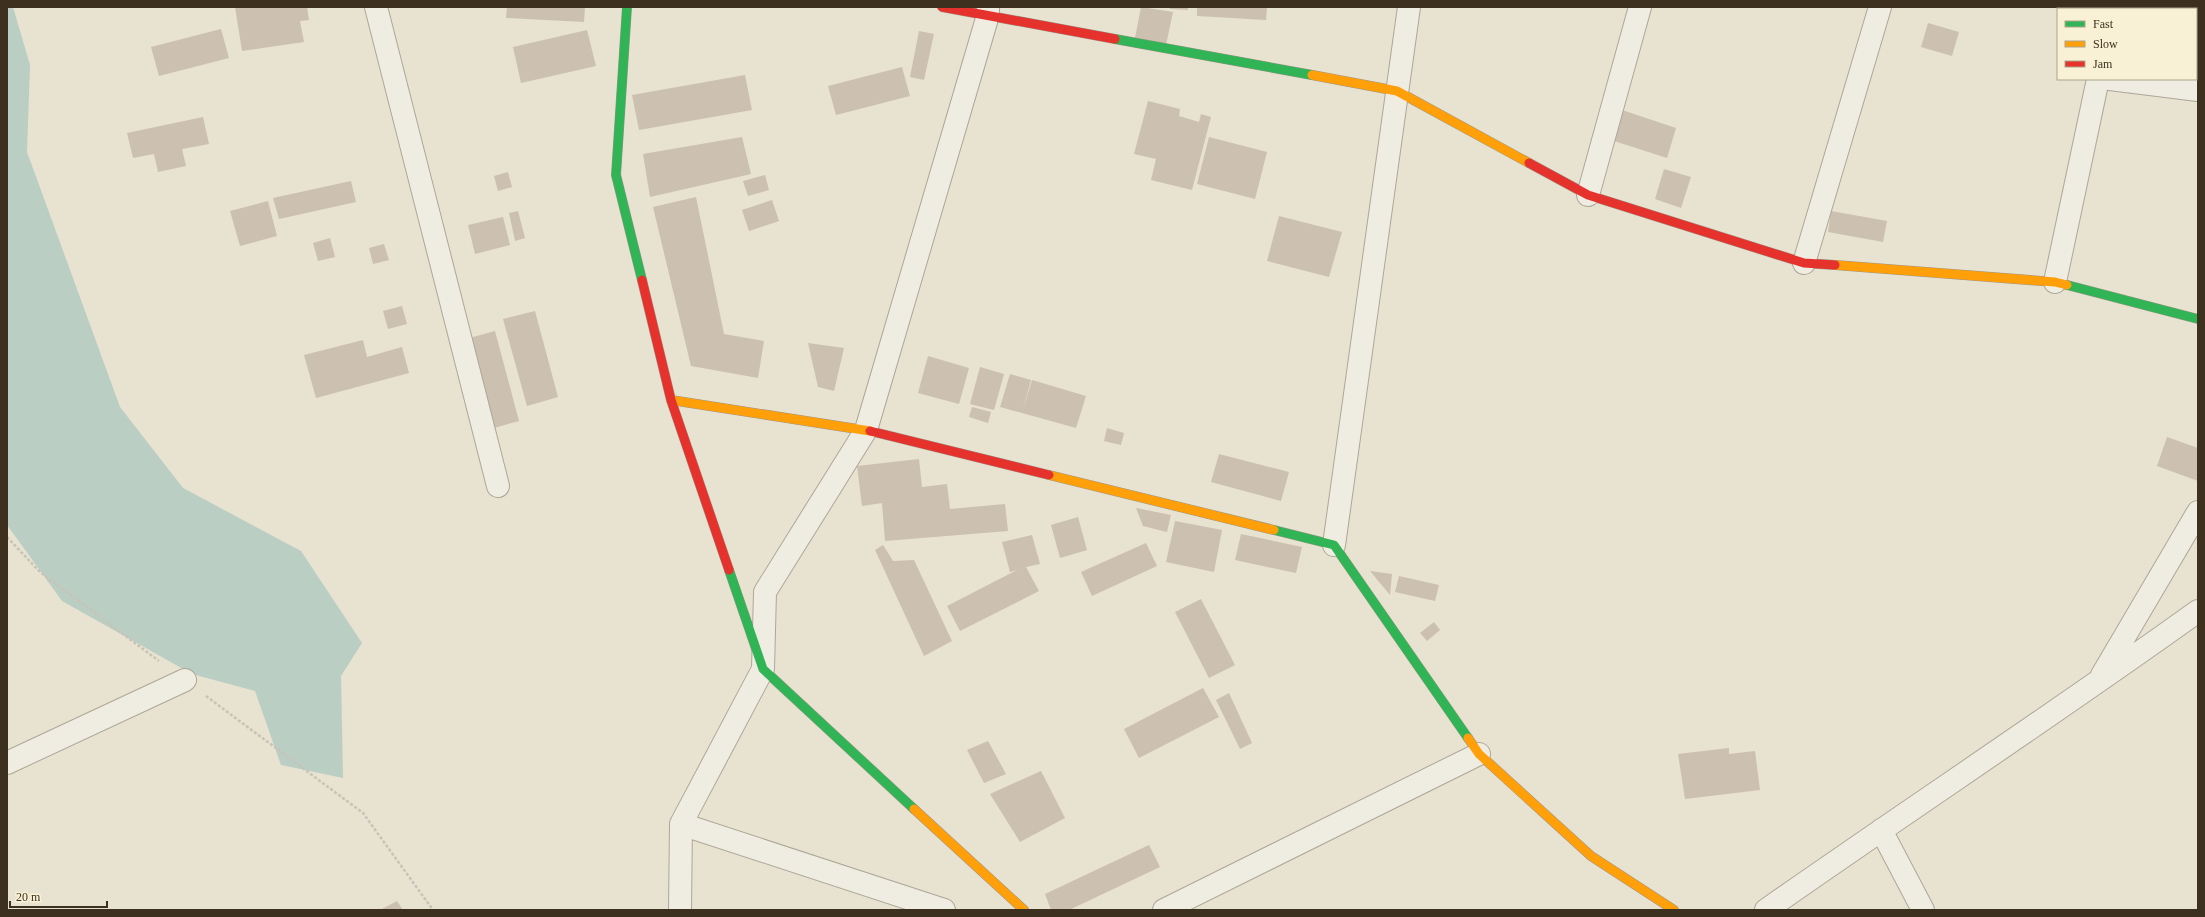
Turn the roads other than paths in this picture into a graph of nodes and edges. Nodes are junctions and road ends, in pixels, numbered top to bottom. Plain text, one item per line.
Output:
1 (376, 7) edge
2 (628, 7) edge
3 (942, 7) edge
4 (1409, 7) edge
5 (1640, 7) edge
6 (1880, 7) edge
7 (988, 11) edge
8 (2098, 80) edge
9 (2118, 80) edge
10 (1397, 90) junction
11 (2198, 90) edge
12 (1588, 195) junction
13 (1804, 263) junction
14 (2055, 282) junction
15 (2198, 319) edge
16 (671, 400) junction
17 (866, 430) junction
18 (498, 486) dead end
19 (2198, 512) edge
20 (1334, 545) junction
21 (2198, 611) edge
22 (763, 669) junction
23 (184, 680) road end
24 (2097, 683) junction
25 (1479, 754) junction
26 (7, 763) edge
27 (681, 824) junction
28 (1881, 830) junction
29 (680, 910) edge
30 (944, 910) edge
31 (1024, 910) edge
32 (1164, 910) edge
33 (1674, 910) edge
34 (1766, 910) edge
35 (1923, 910) edge

1 - 18 street
2 - 16 street
3 - 7 street
4 - 10 street
5 - 12 street
6 - 13 street
7 - 10 street
7 - 17 street
8 - 14 street
9 - 11 street
10 - 12 street
10 - 20 street
12 - 13 street
13 - 14 street
14 - 15 street
16 - 17 street
16 - 22 street
17 - 20 street
17 - 22 street
19 - 24 street
20 - 25 street
21 - 24 street
22 - 27 street
22 - 31 street
23 - 26 street
24 - 28 street
25 - 32 street
25 - 33 street
27 - 29 street
27 - 30 street
28 - 34 street
28 - 35 street

